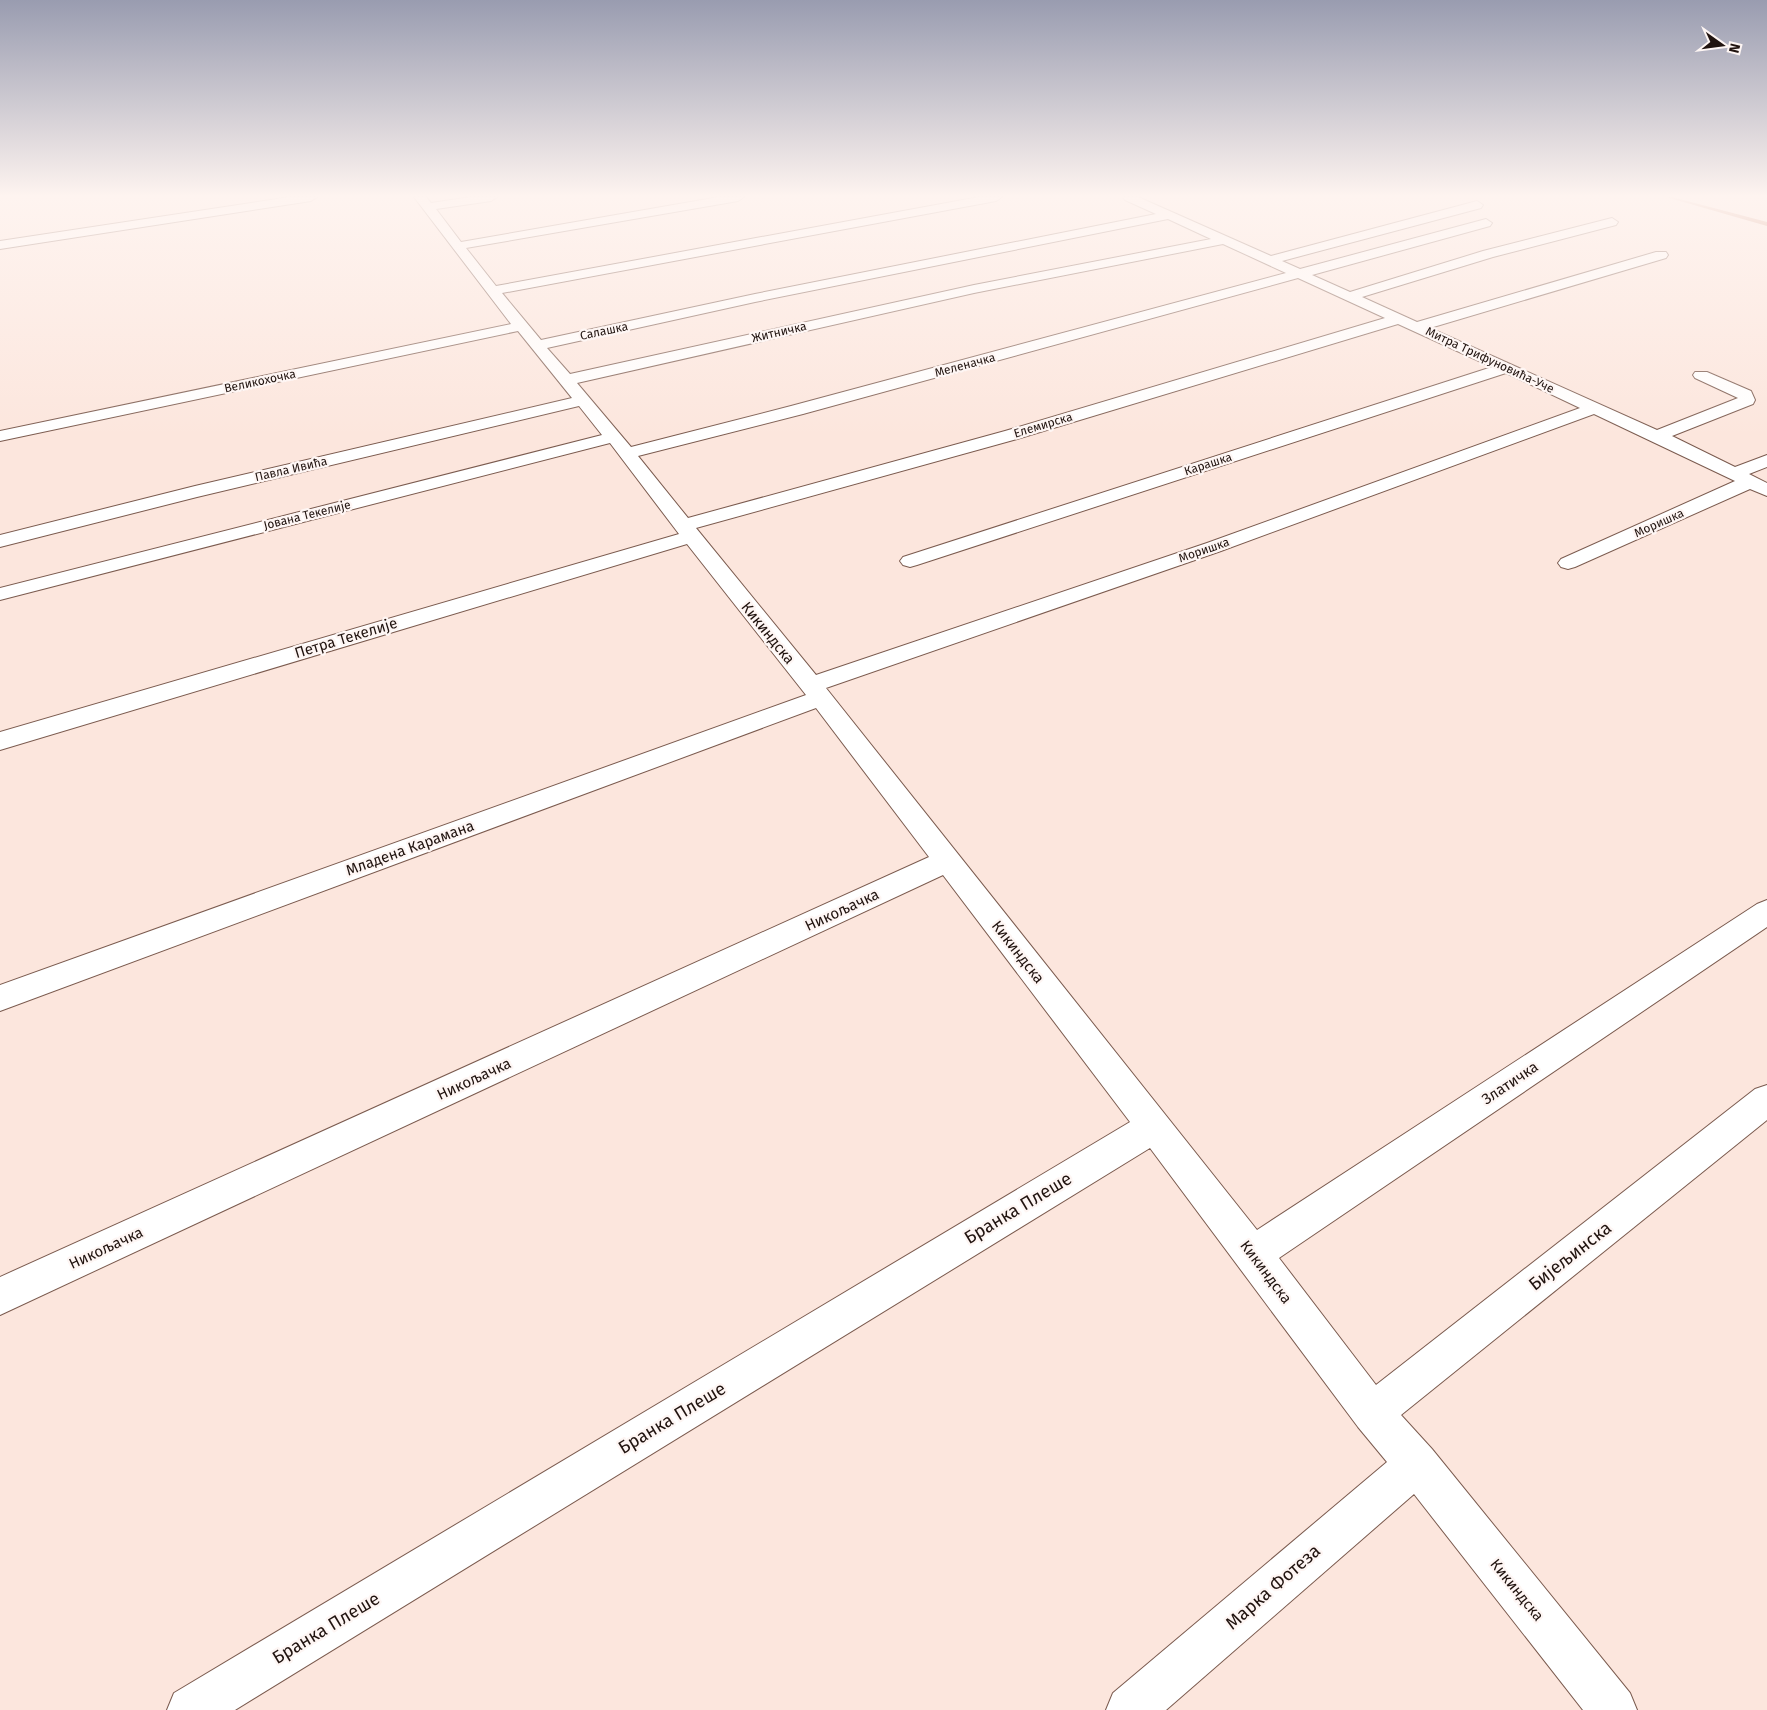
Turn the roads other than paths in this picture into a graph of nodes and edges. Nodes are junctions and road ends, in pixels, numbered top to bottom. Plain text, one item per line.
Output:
1 (481, 277) edge
2 (568, 277) edge
3 (861, 277) edge
4 (1037, 277) edge
5 (1288, 277) edge
6 (1310, 277) edge
7 (1414, 277) edge
8 (1581, 277) edge
9 (492, 291) junction
10 (1351, 296) junction
11 (1399, 319) junction
12 (1417, 327) junction
13 (529, 336) junction
14 (1506, 368) junction
15 (1701, 375) dead end
16 (575, 390) junction
17 (1595, 408) junction
18 (0, 436) edge
19 (1657, 436) junction
20 (621, 445) junction
21 (1767, 460) edge
22 (1750, 482) edge
23 (689, 530) junction
24 (0, 541) edge
25 (910, 562) dead end
26 (1568, 563) dead end
27 (0, 594) edge
28 (815, 692) junction
29 (0, 741) edge
30 (948, 861) junction
31 (1767, 912) edge
32 (0, 998) edge
33 (1767, 1100) edge
34 (1153, 1126) junction
35 (1253, 1254) junction
36 (0, 1296) edge
37 (1372, 1413) junction
38 (1417, 1464) junction
39 (191, 1710) edge
40 (1130, 1710) edge
41 (1613, 1710) edge

1 - 9 street, Кикиндска
2 - 9 street
3 - 13 street, Салашка
4 - 16 street, Житничка
5 - 20 street, Меленачка
6 - 10 street, Митра Трифуновића-Уче
7 - 10 street
8 - 12 street
9 - 13 street, Кикиндска
10 - 11 street, Митра Трифуновића-Уче
11 - 12 street, Митра Трифуновића-Уче
11 - 23 street, Елемирска
12 - 14 street, Митра Трифуновића-Уче
13 - 16 street, Кикиндска
13 - 18 street, Великохочка
14 - 17 street, Митра Трифуновића-Уче
14 - 25 street, Карашка
15 - 19 street
16 - 20 street, Кикиндска
16 - 24 street, Павла Ивића
17 - 19 street, Митра Трифуновића-Уче
17 - 28 street, Моришка
19 - 22 street, Митра Трифуновића-Уче
20 - 23 street, Кикиндска
20 - 27 street, Јована Текелије
21 - 22 street, Моришка
22 - 26 street, Моришка
23 - 28 street, Кикиндска
23 - 29 street, Петра Текелије
28 - 30 street, Кикиндска
28 - 32 street, Младена Карамана
30 - 34 street, Кикиндска
30 - 36 street, Никољачка
31 - 35 street, Златичка
33 - 37 street, Бијељинска
34 - 35 street, Кикиндска
34 - 39 street, Бранка Плеше
35 - 37 street, Кикиндска
37 - 38 street, Кикиндска
38 - 40 street, Марка Фотеза
38 - 41 street, Кикиндска

